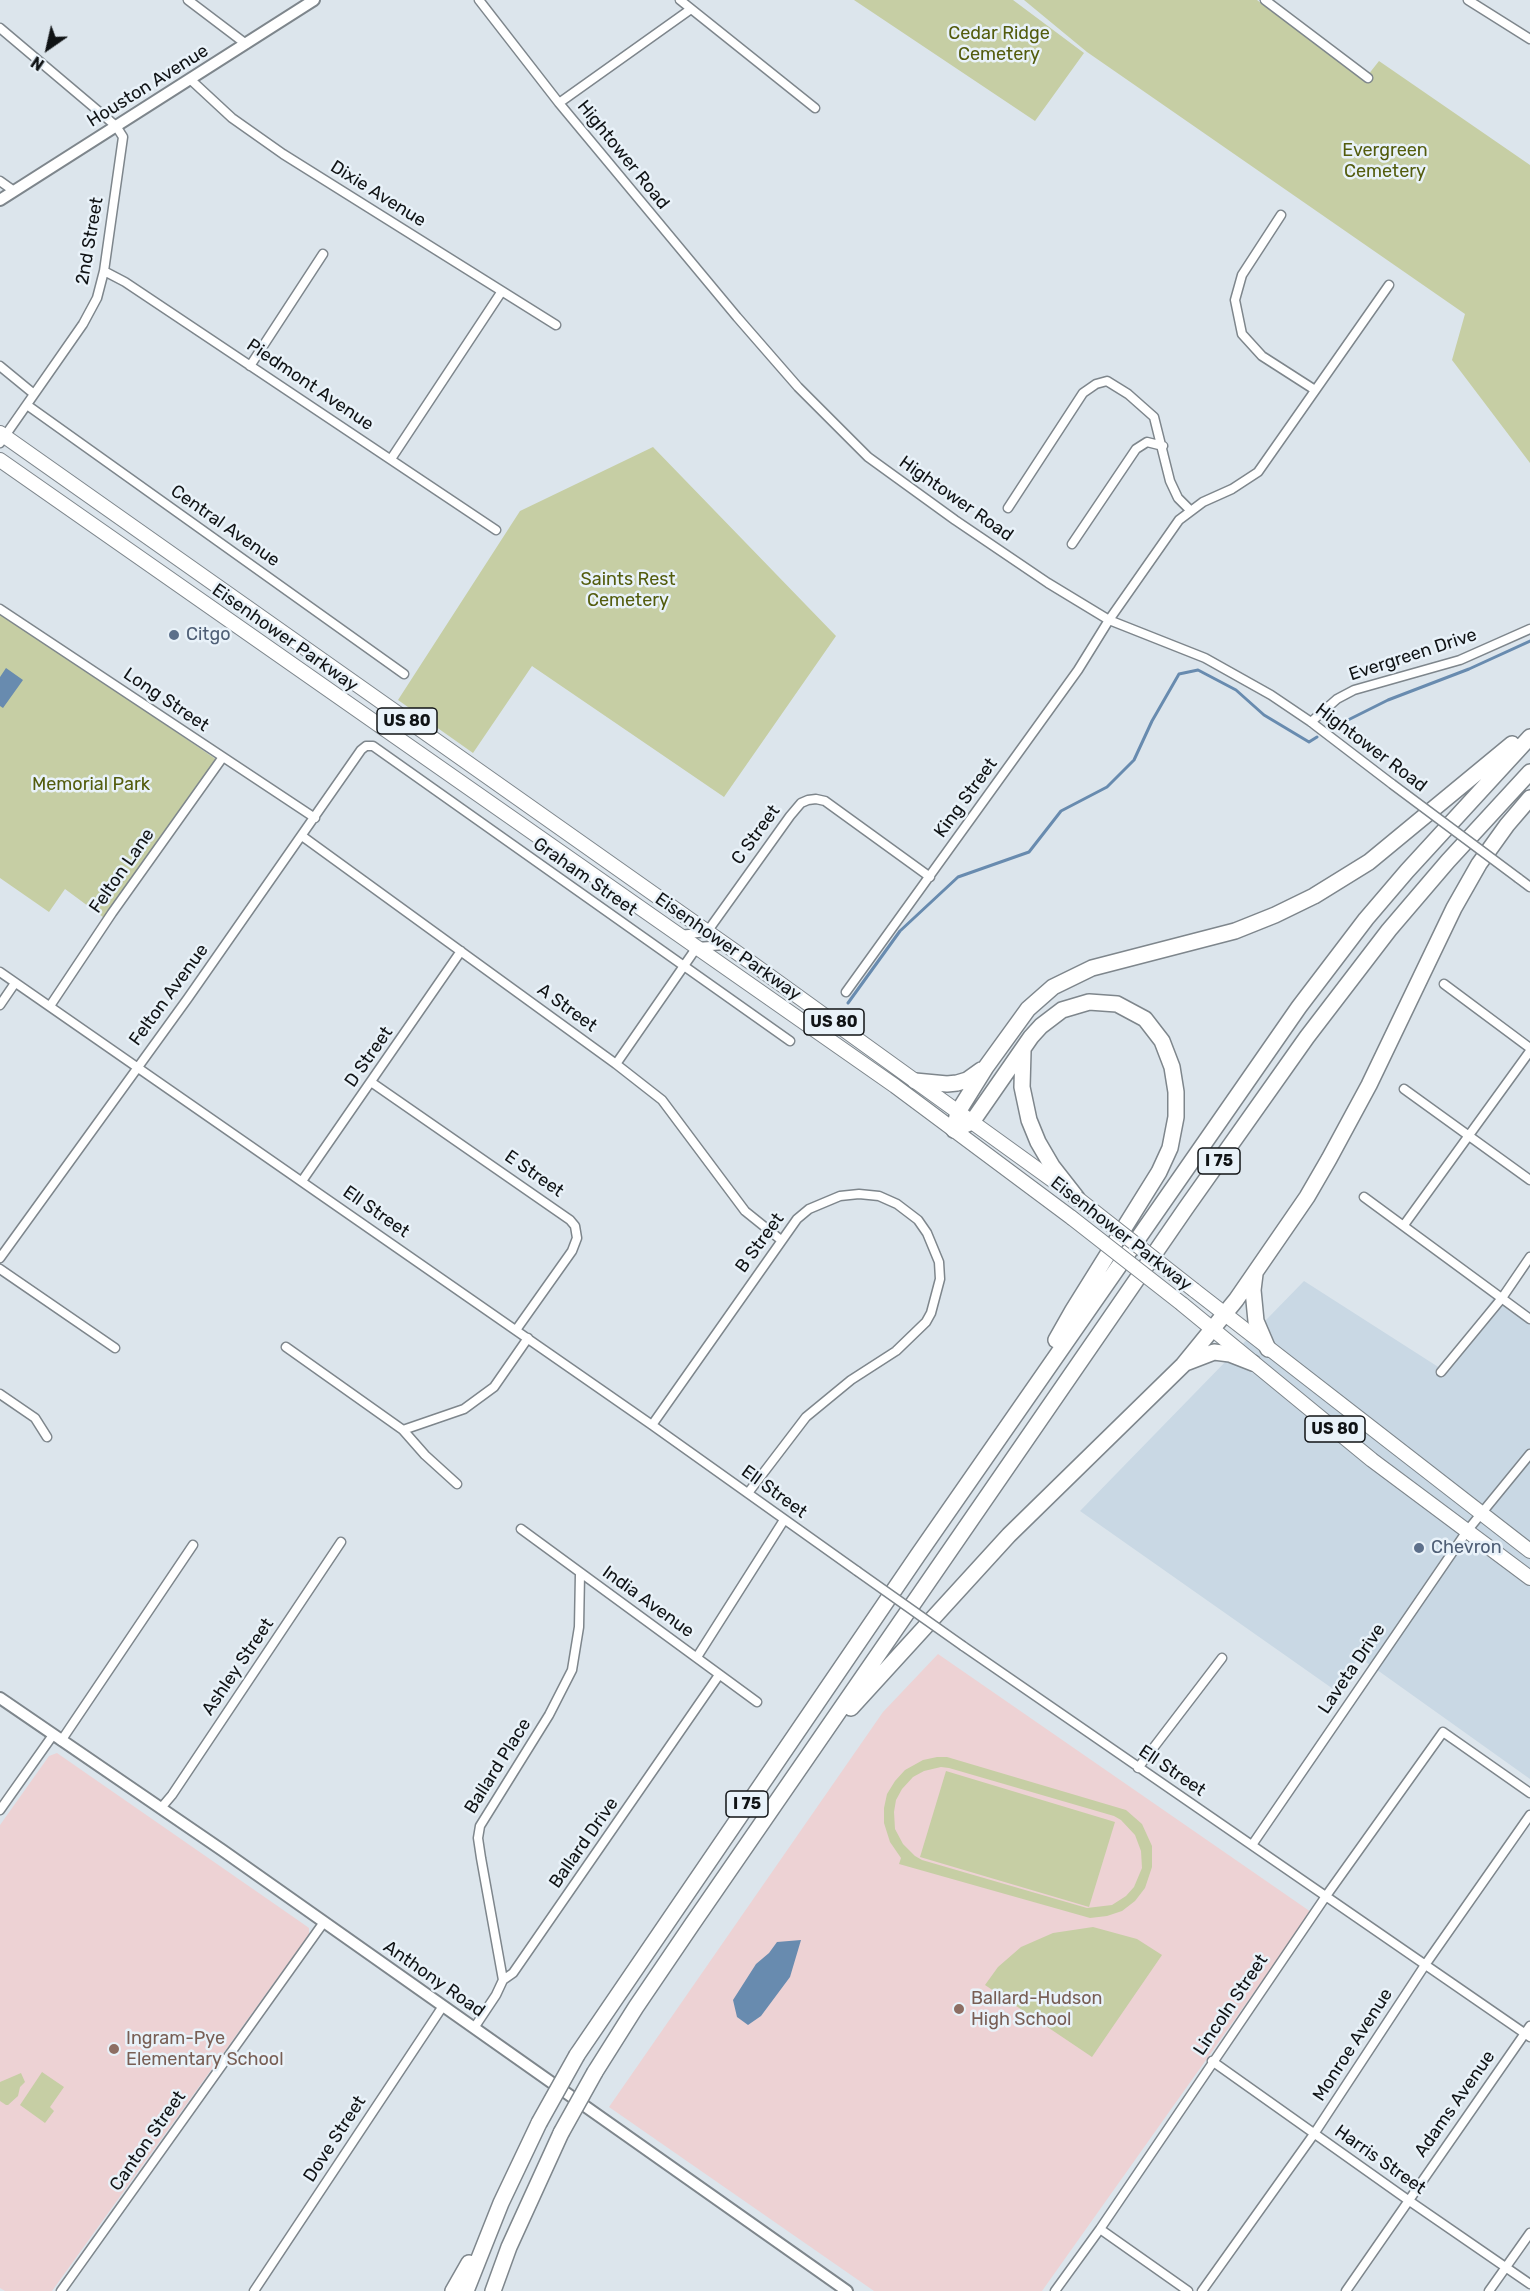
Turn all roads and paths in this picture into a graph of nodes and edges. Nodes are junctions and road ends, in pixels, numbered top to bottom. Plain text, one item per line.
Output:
1 (188, 0) edge
2 (314, 0) edge
3 (479, 0) edge
4 (681, 0) edge
5 (1265, 0) edge
6 (1468, 0) edge
7 (691, 9) junction
8 (0, 28) edge
9 (1530, 39) edge
10 (246, 44) junction
11 (1368, 78) dead end
12 (191, 80) junction
13 (559, 103) junction
14 (815, 108) dead end
15 (116, 126) junction
16 (0, 181) edge
17 (14, 191) junction
18 (0, 200) edge
19 (1281, 215) dead end
20 (323, 254) dead end
21 (104, 271) junction
22 (1389, 285) dead end
23 (502, 291) junction
24 (556, 325) dead end
25 (0, 366) edge
26 (250, 366) junction
27 (1315, 390) junction
28 (34, 394) junction
29 (27, 405) junction
30 (2, 437) edge
31 (1162, 446) junction
32 (391, 459) junction
33 (0, 460) edge
34 (1008, 508) dead end
35 (1191, 511) junction
36 (496, 530) dead end
37 (1072, 543) dead end
38 (0, 609) edge
39 (1109, 621) junction
40 (1530, 629) edge
41 (404, 674) dead end
42 (1311, 722) junction
43 (1530, 729) edge
44 (1530, 737) edge
45 (361, 750) joint
46 (223, 757) junction
47 (1530, 772) edge
48 (1530, 798) edge
49 (315, 818) junction
50 (302, 836) junction
51 (930, 877) junction
52 (1530, 887) edge
53 (707, 932) junction
54 (680, 935) junction
55 (725, 945) junction
56 (697, 947) junction
57 (461, 951) junction
58 (684, 965) junction
59 (0, 972) edge
60 (15, 983) junction
61 (1444, 984) dead end
62 (846, 992) dead end
63 (0, 1005) edge
64 (50, 1006) junction
65 (790, 1041) dead end
66 (1024, 1048) junction
67 (1530, 1049) edge
68 (616, 1064) junction
69 (138, 1066) junction
70 (986, 1067) junction
71 (915, 1081) junction
72 (371, 1082) junction
73 (1404, 1089) dead end
74 (958, 1112) junction
75 (972, 1122) junction
76 (954, 1130) junction
77 (1468, 1136) junction
78 (1530, 1180) edge
79 (302, 1181) junction
80 (1364, 1197) dead end
81 (1077, 1198) junction
82 (1404, 1225) junction
83 (781, 1239) junction
84 (1530, 1257) edge
85 (0, 1258) edge
86 (0, 1269) edge
87 (1256, 1271) junction
88 (1502, 1298) junction
89 (1224, 1314) junction
90 (1530, 1318) edge
91 (1213, 1328) junction
92 (516, 1330) junction
93 (528, 1338) junction
94 (286, 1347) dead end
95 (115, 1348) dead end
96 (1268, 1349) junction
97 (1253, 1363) junction
98 (1183, 1365) junction
99 (1441, 1371) dead end
100 (0, 1394) edge
101 (1022, 1404) junction
102 (652, 1425) junction
103 (403, 1430) junction
104 (47, 1437) dead end
105 (1530, 1454) edge
106 (457, 1484) dead end
107 (748, 1493) junction
108 (1480, 1514) junction
109 (784, 1520) junction
110 (520, 1529) dead end
111 (1467, 1531) junction
112 (340, 1542) dead end
113 (193, 1545) dead end
114 (1530, 1551) edge
115 (580, 1574) junction
116 (1530, 1578) edge
117 (697, 1658) junction
118 (1222, 1658) dead end
119 (719, 1675) junction
120 (0, 1698) edge
121 (756, 1702) dead end
122 (57, 1738) junction
123 (813, 1750) junction
124 (1138, 1768) junction
125 (1530, 1793) edge
126 (161, 1808) junction
127 (0, 1810) edge
128 (1530, 1815) edge
129 (1252, 1845) junction
130 (1326, 1896) junction
131 (324, 1922) junction
132 (1425, 1965) junction
133 (503, 1980) junction
134 (443, 2006) junction
135 (1530, 2026) edge
136 (474, 2028) junction
137 (1527, 2036) edge
138 (1212, 2061) junction
139 (1314, 2134) junction
140 (1408, 2200) junction
141 (492, 2225) junction
142 (1100, 2229) junction
143 (1530, 2233) edge
144 (1506, 2267) junction
145 (1530, 2284) edge
146 (495, 2287) edge
147 (62, 2291) edge
148 (254, 2291) edge
149 (453, 2291) edge
150 (466, 2291) edge
151 (846, 2291) edge
152 (1055, 2291) edge
153 (1188, 2291) edge
154 (1202, 2291) edge
155 (1346, 2291) edge
156 (1489, 2291) edge

1 - 10 street
2 - 10 street, Houston Avenue
3 - 13 street, Hightower Road
4 - 7 street
5 - 11 street
6 - 9 street
7 - 13 street
7 - 14 street
8 - 15 street
10 - 12 street, Houston Avenue
12 - 15 street, Houston Avenue
12 - 23 street, Dixie Avenue
13 - 39 street, Hightower Road
15 - 17 street, Houston Avenue
15 - 21 street, 2nd Street
16 - 17 street
17 - 18 street, Houston Avenue
19 - 27 street
20 - 26 street
21 - 26 street, Piedmont Avenue
21 - 28 street, 2nd Street
22 - 27 street, King Street
23 - 24 street, Dixie Avenue
23 - 32 street
25 - 28 street
26 - 32 street, Piedmont Avenue
27 - 35 street, King Street
28 - 29 street, 2nd Street
29 - 30 street, 2nd Street
29 - 41 street, Central Avenue
30 - 53 main road, Eisenhower Parkway / US 80
31 - 34 street
31 - 35 street
31 - 37 street
32 - 36 street, Piedmont Avenue
33 - 54 main road, Eisenhower Parkway / US 80
35 - 39 street, King Street
38 - 46 street, Long Street
39 - 42 street, Hightower Road
39 - 51 street, King Street
40 - 42 street, Evergreen Drive
42 - 52 street, Hightower Road, bridge
43 - 70 highway
44 - 101 highway, I 75
45 - 49 street, Felton Avenue
45 - 58 street, Graham Street
46 - 49 street, Long Street
46 - 64 street, Felton Lane
47 - 123 highway, I 75
48 - 87 highway
49 - 50 street, Felton Avenue
50 - 57 street, A Street
50 - 69 street, Felton Avenue
51 - 53 street, C Street
51 - 62 street, King Street
53 - 54 street
53 - 55 main road, Eisenhower Parkway / US 80
54 - 56 main road, Eisenhower Parkway / US 80
55 - 56 street
55 - 71 main road, Eisenhower Parkway / US 80
56 - 58 street
56 - 76 main road, Eisenhower Parkway / US 80
57 - 68 street, A Street
57 - 72 street, D Street
58 - 65 street, Graham Street
58 - 68 street
59 - 60 street, Ell Street
60 - 63 street
60 - 64 street, Ell Street
61 - 67 street
64 - 69 street, Ell Street
66 - 75 highway
66 - 81 highway
66 - 101 highway
67 - 77 street
68 - 83 street, A Street
69 - 79 street, Ell Street
69 - 85 street, Felton Avenue
70 - 71 highway
70 - 74 highway
71 - 74 main road, Eisenhower Parkway / US 80
72 - 79 street, D Street
72 - 92 street, E Street
73 - 77 street
74 - 75 main road, Eisenhower Parkway / US 80
74 - 76 highway
75 - 76 highway
75 - 81 main road, Eisenhower Parkway / US 80
76 - 91 main road, Eisenhower Parkway / US 80, bridge
77 - 78 street
77 - 82 street
79 - 92 street, Ell Street
80 - 82 street
81 - 89 main road, Eisenhower Parkway / US 80, bridge
82 - 88 street
83 - 102 street, B Street
83 - 107 street, B Street
84 - 88 street
86 - 95 street
87 - 89 highway
87 - 96 highway
88 - 90 street
88 - 99 street
89 - 91 highway
89 - 96 main road, Eisenhower Parkway / US 80
91 - 97 main road, Eisenhower Parkway / US 80
91 - 98 highway
92 - 93 street, Ell Street
93 - 102 street, Ell Street
93 - 103 street
94 - 103 street
96 - 108 main road, Eisenhower Parkway / US 80
97 - 98 highway
97 - 111 main road, Eisenhower Parkway / US 80
98 - 123 highway
100 - 104 street
101 - 141 highway, I 75, bridge
102 - 107 street, Ell Street
103 - 106 street
105 - 108 street, Laveta Drive
107 - 109 street, Ell Street
108 - 111 street, Laveta Drive
108 - 114 main road, Eisenhower Parkway / US 80
109 - 117 street
109 - 124 street, Ell Street, bridge
110 - 115 street, India Avenue
111 - 116 main road, Eisenhower Parkway / US 80
111 - 129 street, Laveta Drive
112 - 126 street, Ashley Street
113 - 122 street
115 - 117 street, India Avenue
115 - 133 street, Ballard Place
117 - 119 street, India Avenue
118 - 124 street
119 - 121 street, India Avenue
119 - 133 street, Ballard Drive
120 - 122 street, Anthony Road
122 - 126 street, Anthony Road
122 - 127 street
123 - 146 highway, I 75, bridge
124 - 129 street, Ell Street
125 - 130 street, Lincoln Street
126 - 131 street, Anthony Road
128 - 132 street, Monroe Avenue
129 - 130 street, Ell Street
130 - 132 street, Ell Street
130 - 138 street, Lincoln Street
131 - 134 street, Anthony Road
131 - 147 street, Canton Street
132 - 137 street, Ell Street
132 - 139 street, Monroe Avenue
133 - 136 street, Ballard Drive
134 - 136 street, Anthony Road
134 - 148 street, Dove Street
135 - 137 street, Adams Avenue
136 - 151 street, Anthony Road
137 - 140 street, Adams Avenue
138 - 139 street, Harris Street
138 - 142 street, Lincoln Street
139 - 140 street, Harris Street
139 - 154 street, Monroe Avenue
140 - 144 street, Harris Street
140 - 155 street, Adams Avenue
141 - 149 highway
141 - 150 highway, I 75
142 - 152 street, Lincoln Street
142 - 153 street
143 - 144 street
144 - 145 street, Harris Street
144 - 156 street

